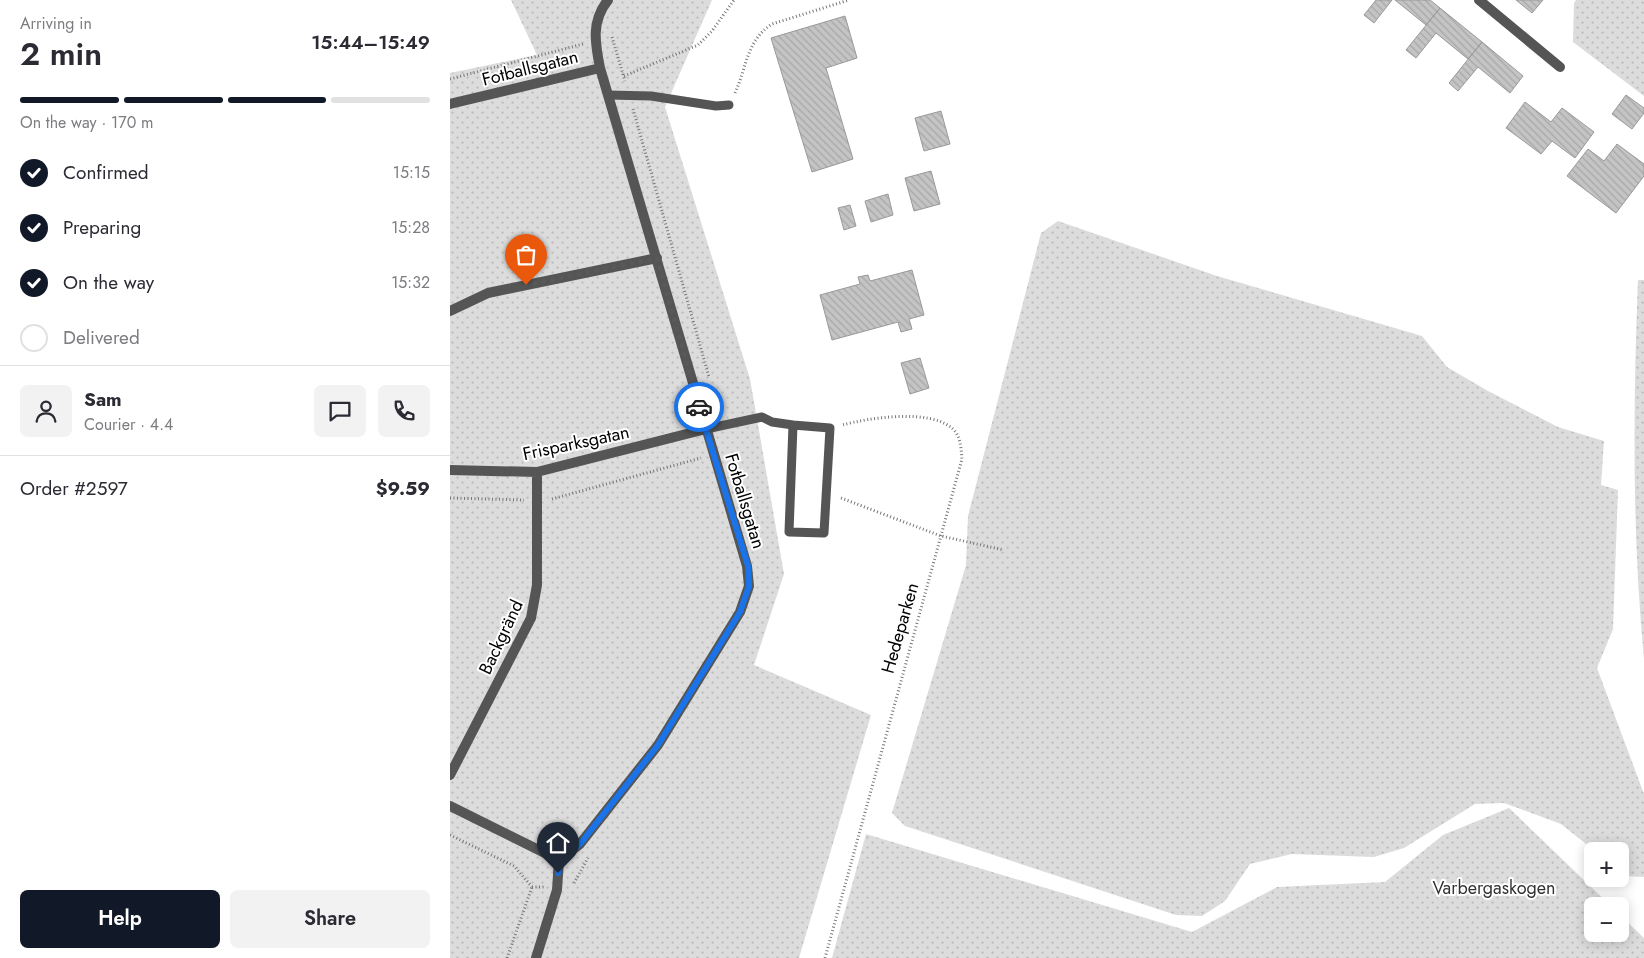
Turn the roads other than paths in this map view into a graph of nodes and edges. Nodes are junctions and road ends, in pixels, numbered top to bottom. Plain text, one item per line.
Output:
1 (1479, 0) edge
2 (606, 3) edge
3 (1560, 67) dead end
4 (600, 68) junction
5 (608, 95) junction
6 (450, 104) edge
7 (729, 105) road end
8 (657, 258) junction
9 (450, 311) edge
10 (793, 425) junction
11 (706, 429) junction
12 (450, 470) edge
13 (537, 472) junction
14 (450, 775) edge
15 (450, 806) edge
16 (559, 860) junction
17 (536, 958) edge

1 - 3 street
2 - 4 street
4 - 5 street, Fotballsgatan
4 - 6 street, Fotballsgatan
5 - 7 lane
5 - 8 street, Fotballsgatan
8 - 9 street
8 - 11 street, Fotballsgatan
10 - 10 lane
10 - 11 lane
11 - 13 street, Frisparksgatan
11 - 16 street, Fotballsgatan
12 - 13 street, Frisparksgatan
13 - 14 street, Backgränd
15 - 16 street
16 - 17 street

